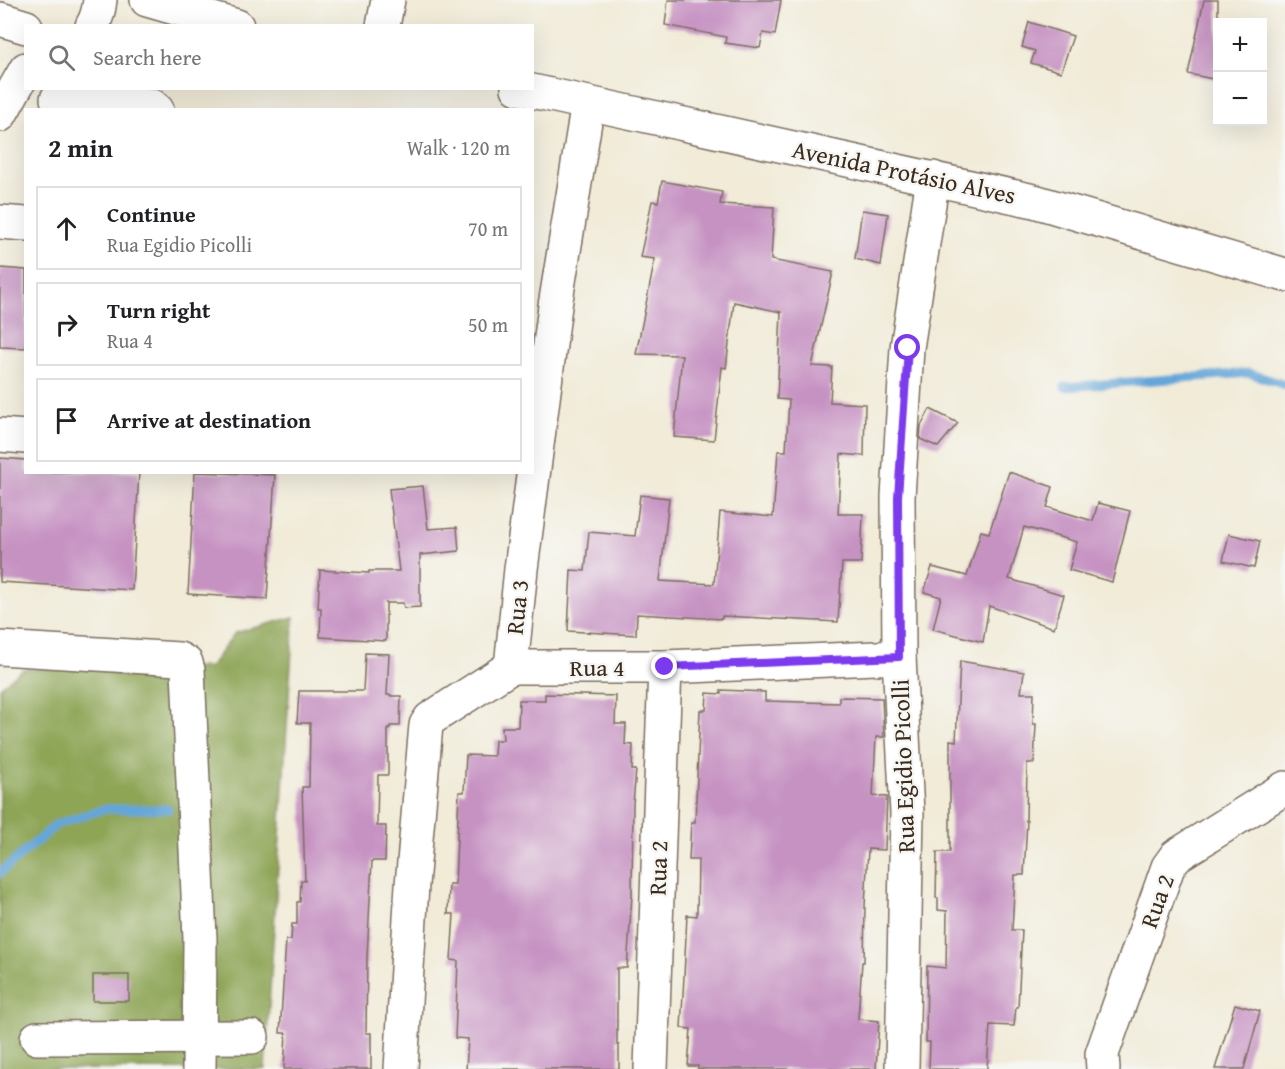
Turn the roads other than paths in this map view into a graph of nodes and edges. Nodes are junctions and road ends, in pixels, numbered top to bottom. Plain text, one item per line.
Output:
1 (100, 0) edge
2 (147, 0) edge
3 (388, 0) edge
4 (0, 19) edge
5 (93, 24) edge
6 (230, 24) edge
7 (383, 24) edge
8 (24, 26) edge
9 (0, 63) edge
10 (24, 63) edge
11 (24, 73) edge
12 (528, 90) edge
13 (57, 99) dead end
14 (588, 102) junction
15 (155, 108) edge
16 (0, 115) edge
17 (933, 178) junction
18 (0, 222) edge
19 (24, 224) edge
20 (1285, 275) edge
21 (0, 435) edge
22 (24, 437) edge
23 (534, 468) edge
24 (533, 474) edge
25 (0, 648) edge
26 (899, 657) junction
27 (511, 667) junction
28 (665, 667) junction
29 (1285, 788) edge
30 (252, 1037) dead end
31 (37, 1038) dead end
32 (199, 1053) edge
33 (401, 1069) edge
34 (651, 1069) edge
35 (902, 1069) edge
36 (1103, 1069) edge

1 - 5 street
2 - 6 street
3 - 7 street
4 - 8 street
9 - 10 street
11 - 16 street
12 - 14 street, Avenida Protásio Alves
13 - 15 street
14 - 17 street, Avenida Protásio Alves
14 - 23 street, Rua 3
17 - 20 street, Avenida Protásio Alves
17 - 26 street, Rua Egidio Picolli
18 - 19 street
21 - 22 street
24 - 27 street, Rua 3
25 - 32 street
26 - 28 street, Rua 4
26 - 35 street, Rua Egidio Picolli
27 - 28 street, Rua 4
27 - 33 street, Rua 3
28 - 34 street, Rua 2
29 - 36 street, Rua 2
30 - 32 street
31 - 32 street

